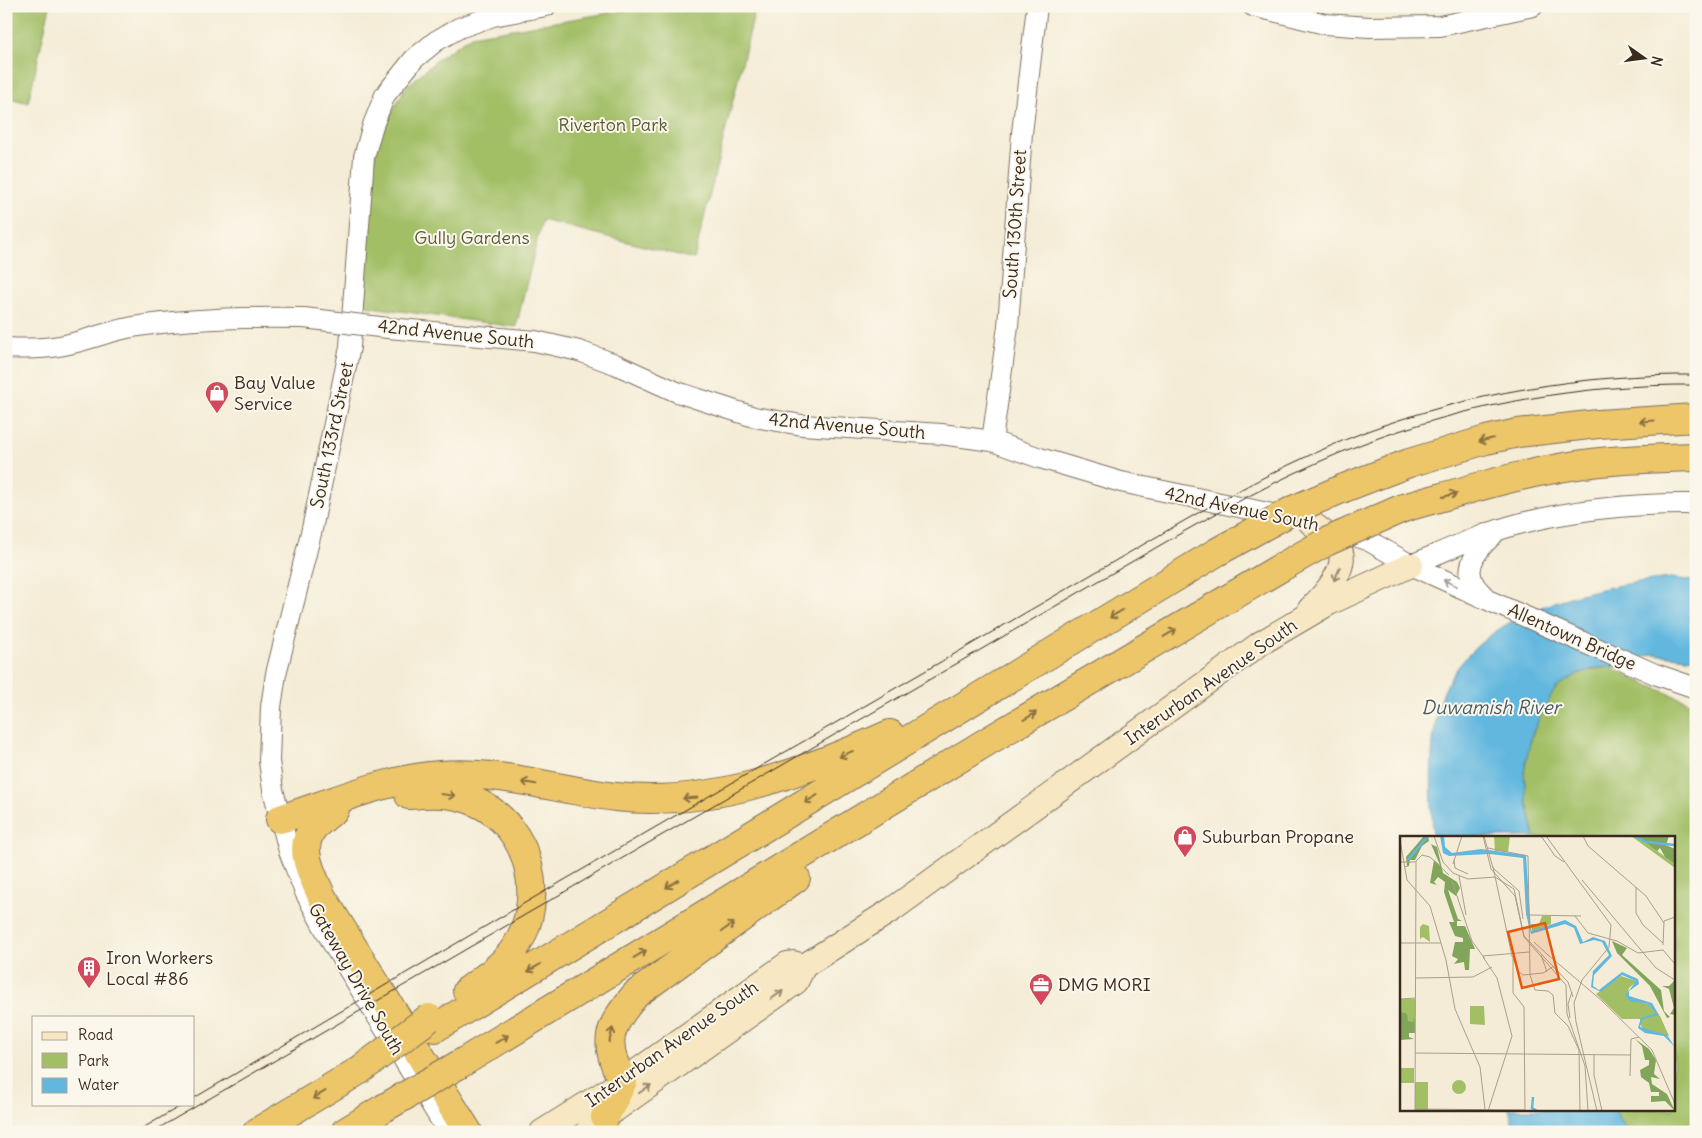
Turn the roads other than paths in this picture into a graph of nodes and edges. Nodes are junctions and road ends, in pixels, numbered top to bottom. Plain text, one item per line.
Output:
1 (546, 6) edge
2 (1038, 6) edge
3 (1253, 6) edge
4 (1533, 6) edge
5 (6, 348) edge
6 (1696, 418) edge
7 (992, 441) junction
8 (1696, 457) edge
9 (1696, 504) edge
10 (1310, 522) junction
11 (1498, 531) junction
12 (1411, 565) junction
13 (1490, 601) junction
14 (1297, 622) junction
15 (1017, 674) junction
16 (1696, 688) edge
17 (988, 741) junction
18 (335, 809) junction
19 (280, 819) junction
20 (804, 966) junction
21 (432, 1023) junction
22 (622, 1081) junction
23 (596, 1124) edge
24 (257, 1132) edge
25 (345, 1132) edge
26 (448, 1132) edge
27 (468, 1132) edge
28 (542, 1132) edge

1 - 19 street, South 133rd Street
2 - 7 street, South 130th Street
3 - 4 street
5 - 7 street, 42nd Avenue South, bridge
6 -> 15 highway, bridge
7 - 10 street, 42nd Avenue South
17 -> 8 highway, bridge
9 - 11 street, Interurban Avenue South
10 - 12 street, 42nd Avenue South
10 -> 14 main road
11 - 12 street, Interurban Avenue South
11 - 13 street
13 -> 12 street, 42nd Avenue South
12 - 14 main road, Interurban Avenue South
13 - 16 street, Allentown Bridge
14 - 20 main road, Interurban Avenue South
15 -> 19 highway
15 -> 21 highway
22 -> 17 highway
25 -> 17 highway, bridge
18 - 19 highway
18 -> 21 highway
18 - 27 highway
19 - 26 street, Gateway Drive South
20 - 22 main road, Interurban Avenue South
23 -> 20 main road, Interurban Avenue South
21 -> 24 highway, bridge
22 - 23 highway
22 - 28 main road, Interurban Avenue South

